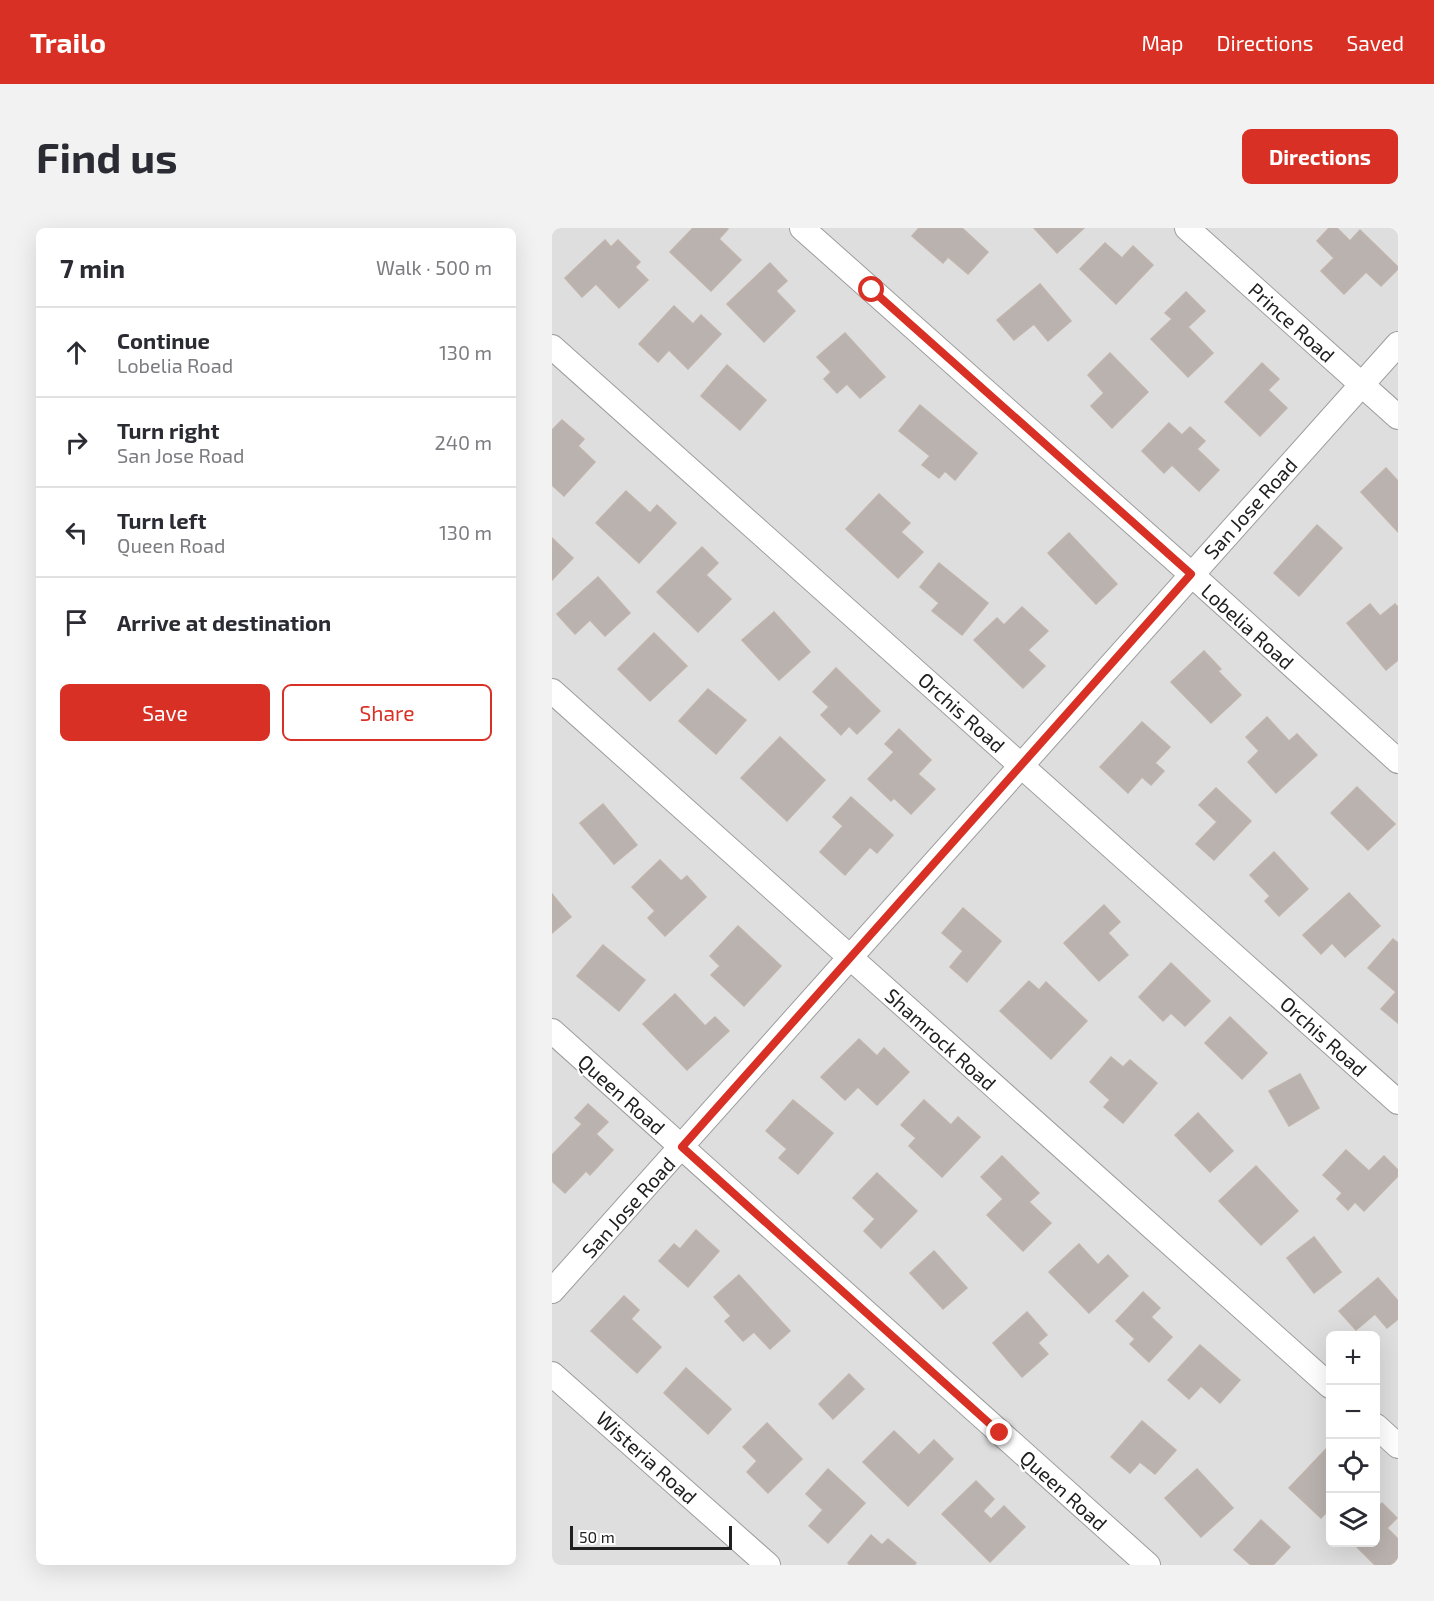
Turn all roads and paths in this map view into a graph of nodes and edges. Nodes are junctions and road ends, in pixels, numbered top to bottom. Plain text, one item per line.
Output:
1 (802, 228) edge
2 (1187, 228) edge
3 (1398, 344) edge
4 (552, 347) edge
5 (1362, 384) junction
6 (1398, 417) edge
7 (1191, 574) junction
8 (552, 691) edge
9 (1398, 761) edge
10 (1021, 765) junction
11 (850, 957) junction
12 (552, 1031) edge
13 (1398, 1102) edge
14 (682, 1147) junction
15 (552, 1291) edge
16 (552, 1374) edge
17 (1329, 1385) edge
18 (1380, 1430) edge
19 (1398, 1446) edge
20 (768, 1565) edge
21 (1148, 1565) edge

1 - 7 street, Lobelia Road
2 - 5 street, Prince Road
3 - 5 street, San Jose Road
4 - 10 street, Orchis Road
5 - 6 street, Prince Road
5 - 7 street, San Jose Road
7 - 9 street, Lobelia Road
7 - 10 street, San Jose Road
8 - 11 street, Shamrock Road
10 - 11 street, San Jose Road
10 - 13 street, Orchis Road
11 - 14 street, San Jose Road
11 - 17 street, Shamrock Road
12 - 14 street, Queen Road
14 - 15 street, San Jose Road
14 - 21 street, Queen Road
16 - 20 street, Wisteria Road
18 - 19 street

